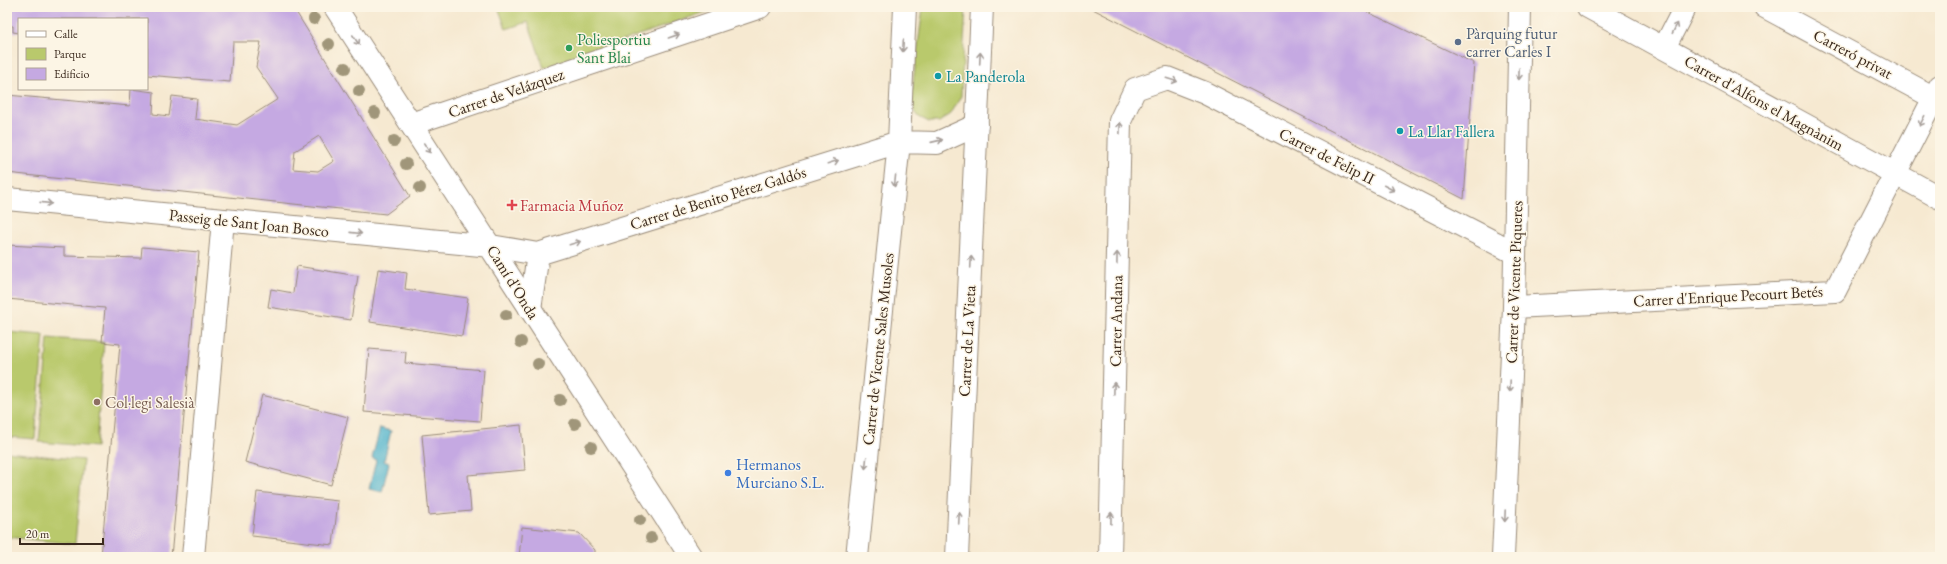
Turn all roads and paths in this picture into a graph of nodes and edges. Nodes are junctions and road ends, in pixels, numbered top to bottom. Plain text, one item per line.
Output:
1 (334, 7) edge
2 (760, 7) edge
3 (905, 7) edge
4 (982, 7) edge
5 (1520, 7) edge
6 (1588, 7) edge
7 (1685, 7) edge
8 (1765, 7) edge
9 (1664, 48) junction
10 (1135, 89) joint
11 (1938, 95) edge
12 (411, 124) junction
13 (977, 125) junction
14 (899, 142) junction
15 (1895, 174) junction
16 (1940, 198) edge
17 (7, 199) edge
18 (223, 220) junction
19 (491, 246) junction
20 (1515, 253) junction
21 (538, 254) junction
22 (1514, 307) junction
23 (530, 309) junction
24 (193, 557) edge
25 (692, 557) edge
26 (857, 557) edge
27 (957, 557) edge
28 (1110, 557) edge
29 (1503, 557) edge

1 -> 12 street, Camí d'Onda
12 -> 2 street, Carrer de Velázquez
3 -> 14 street, Carrer de Vicente Sales Musoles
13 -> 4 street, Carrer de La Vieta
5 -> 20 street, Carrer de Vicente Piqueres
6 - 9 street, Carrer d'Alfons el Magnànim
9 -> 7 street
8 - 11 street, Carreró privat
9 - 15 street, Carrer d'Alfons el Magnànim
10 -> 20 street, Carrer de Felip II
28 -> 10 street, Carrer Andana
11 -> 15 street
12 -> 19 street, Camí d'Onda
14 -> 13 street, Carrer de Benito Pérez Galdós
27 -> 13 street, Carrer de La Vieta
21 -> 14 street, Carrer de Benito Pérez Galdós
14 -> 26 street, Carrer de Vicente Sales Musoles
15 - 16 street, Carrer d'Alfons el Magnànim
15 - 22 street, Carrer d'Enrique Pecourt Betés
17 -> 18 street, Passeig de Sant Joan Bosco
18 -> 19 street, Passeig de Sant Joan Bosco
18 - 24 street
19 - 21 street, Carrer de Benito Pérez Galdós
19 - 23 street, Camí d'Onda
20 - 22 street, Carrer de Vicente Piqueres
21 - 23 street
22 -> 29 street, Carrer de Vicente Piqueres
23 - 25 street, Camí d'Onda

